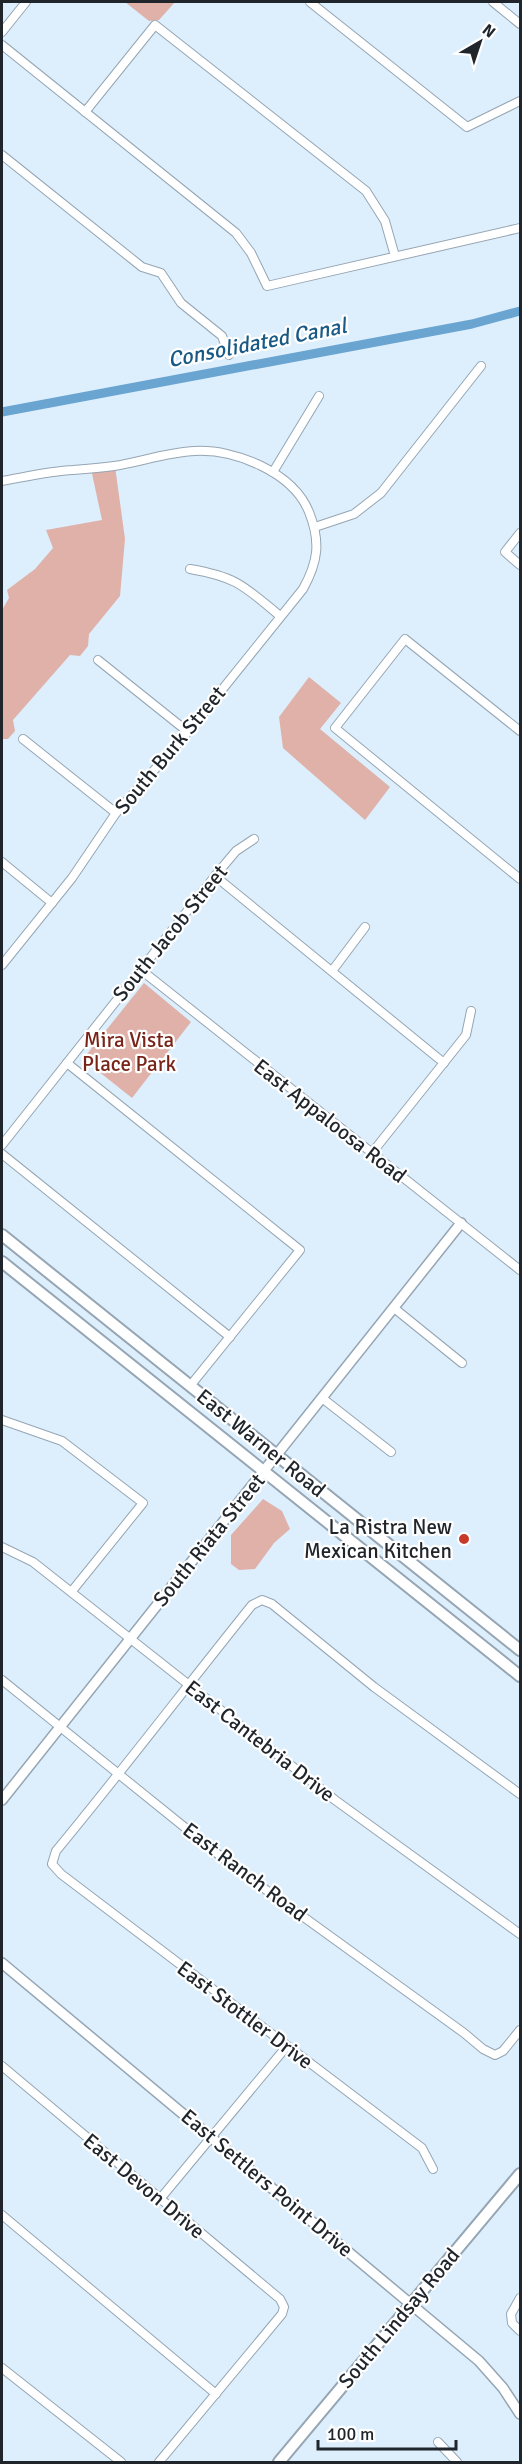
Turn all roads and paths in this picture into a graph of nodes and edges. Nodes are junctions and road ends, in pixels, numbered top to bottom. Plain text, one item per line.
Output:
1 (26, 2) edge
2 (310, 2) edge
3 (493, 2) edge
4 (520, 24) edge
5 (2, 32) edge
6 (2, 45) edge
7 (520, 101) edge
8 (85, 112) junction
9 (2, 155) edge
10 (520, 228) edge
11 (395, 256) junction
12 (228, 355) dead end
13 (481, 366) dead end
14 (319, 396) dead end
15 (273, 472) junction
16 (2, 481) edge
17 (315, 527) junction
18 (520, 533) edge
19 (520, 565) edge
20 (190, 568) dead end
21 (280, 616) junction
22 (98, 660) dead end
23 (520, 731) edge
24 (188, 732) junction
25 (24, 739) dead end
26 (116, 813) junction
27 (255, 838) dead end
28 (2, 862) edge
29 (215, 876) junction
30 (520, 879) edge
31 (52, 903) junction
32 (365, 927) dead end
33 (2, 964) edge
34 (141, 970) junction
35 (332, 971) junction
36 (471, 1011) dead end
37 (444, 1063) junction
38 (67, 1064) junction
39 (2, 1145) edge
40 (2, 1154) edge
41 (371, 1154) junction
42 (460, 1223) junction
43 (2, 1235) edge
44 (2, 1262) edge
45 (520, 1270) edge
46 (394, 1308) junction
47 (230, 1337) junction
48 (462, 1363) dead end
49 (190, 1386) junction
50 (322, 1398) junction
51 (2, 1420) edge
52 (391, 1452) dead end
53 (276, 1455) junction
54 (263, 1471) junction
55 (2, 1547) edge
56 (72, 1591) junction
57 (131, 1638) junction
58 (520, 1650) edge
59 (520, 1676) edge
60 (2, 1680) edge
61 (189, 1684) junction
62 (59, 1727) junction
63 (120, 1774) junction
64 (520, 1794) edge
65 (2, 1800) edge
66 (520, 1934) edge
67 (2, 1962) edge
68 (520, 2030) edge
69 (287, 2046) junction
70 (2, 2066) edge
71 (211, 2137) junction
72 (433, 2169) dead end
73 (520, 2174) edge
74 (160, 2199) junction
75 (2, 2215) edge
76 (520, 2298) edge
77 (412, 2303) junction
78 (520, 2331) edge
79 (2, 2368) edge
80 (216, 2394) junction
81 (520, 2414) edge
82 (438, 2442) dead end
83 (121, 2463) edge
84 (159, 2463) edge
85 (279, 2463) edge
86 (457, 2463) edge

1 - 5 street
2 - 7 street
3 - 4 street
6 - 8 street
8 - 11 street
8 - 11 street
9 - 12 street
10 - 11 street
13 - 17 street
14 - 15 street
15 - 16 street, South Burk Street
15 - 17 street, South Burk Street
17 - 21 street, South Burk Street
18 - 19 street
20 - 21 street
21 - 24 street, South Burk Street
22 - 24 street
23 - 30 street
24 - 26 street, South Burk Street
25 - 26 street
26 - 31 street, South Burk Street
27 - 29 street, South Jacob Street
28 - 31 street
29 - 34 street, South Jacob Street
29 - 35 street
31 - 33 street, South Burk Street
32 - 35 street
34 - 38 street, South Jacob Street
34 - 41 street, East Appaloosa Road
35 - 37 street
36 - 37 street
37 - 41 street
38 - 39 street, South Jacob Street
38 - 47 street
40 - 47 street
41 - 42 street, East Appaloosa Road
42 - 45 street, East Appaloosa Road
42 - 46 street, South Riata Street
43 - 49 main road, East Warner Road
44 - 54 main road, East Warner Road
46 - 48 street
46 - 50 street, South Riata Street
47 - 49 street
49 - 53 main road, East Warner Road
50 - 52 street
50 - 53 street, South Riata Street
51 - 56 street
53 - 54 street, South Riata Street
53 - 58 main road, East Warner Road
54 - 57 street, South Riata Street
54 - 59 main road, East Warner Road
55 - 56 street, East Cantebria Drive
56 - 57 street, East Cantebria Drive
57 - 61 street, East Cantebria Drive
57 - 62 street, South Riata Street
60 - 62 street, East Ranch Road
61 - 63 street
61 - 64 street
61 - 66 street, East Cantebria Drive
62 - 63 street, East Ranch Road
62 - 65 street, South Riata Street
63 - 68 street, East Ranch Road
63 - 69 street, East Stottler Drive
67 - 71 street, East Settlers Point Drive
69 - 71 street
69 - 72 street, East Stottler Drive
70 - 74 street, East Devon Drive
71 - 74 street
71 - 77 street, East Settlers Point Drive
73 - 77 main road, South Lindsay Road
74 - 80 street, East Devon Drive
75 - 80 street
76 - 78 street
77 - 81 street, East Settlers Point Drive
77 - 85 main road, South Lindsay Road
79 - 83 street
80 - 84 street
82 - 86 street

